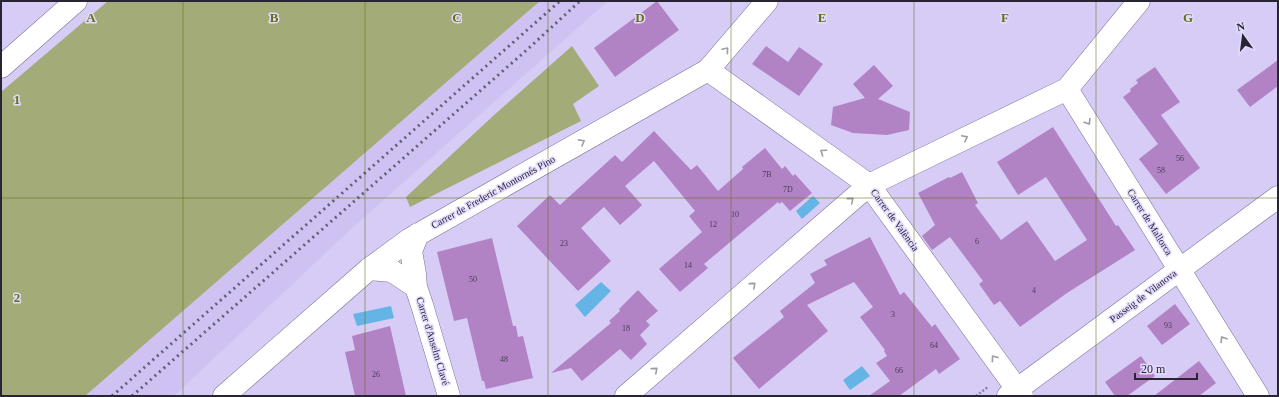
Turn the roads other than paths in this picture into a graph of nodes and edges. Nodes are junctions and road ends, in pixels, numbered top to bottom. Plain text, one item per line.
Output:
1 (76, 1) edge
2 (767, 1) edge
3 (1139, 1) edge
4 (1, 67) edge
5 (708, 70) junction
6 (1067, 89) junction
7 (869, 185) junction
8 (1278, 197) edge
9 (418, 234) junction
10 (368, 269) junction
11 (1180, 269) junction
12 (416, 287) junction
13 (1016, 394) edge
14 (224, 396) edge
15 (449, 396) edge
16 (626, 396) edge
17 (1258, 396) edge

1 - 4 street
5 -> 2 street, Carrer de Frederic Montornés Pino
3 - 6 street
7 -> 5 street, Carrer de València
9 -> 5 street, Carrer de Frederic Montornés Pino
7 -> 6 street
6 -> 11 street, Carrer de Mallorca
13 -> 7 street, Carrer de València
16 -> 7 street
8 - 11 street, Passeig de Vilanova
9 - 10 street, Carrer de Frederic Montornés Pino
9 - 12 street, Carrer d'Anselm Clavé
10 - 12 street, Carrer d'Anselm Clavé
10 - 14 street, Carrer de Frederic Montornés Pino
11 - 13 street, Passeig de Vilanova
17 -> 11 street, Carrer de Mallorca
12 - 15 street, Carrer d'Anselm Clavé

